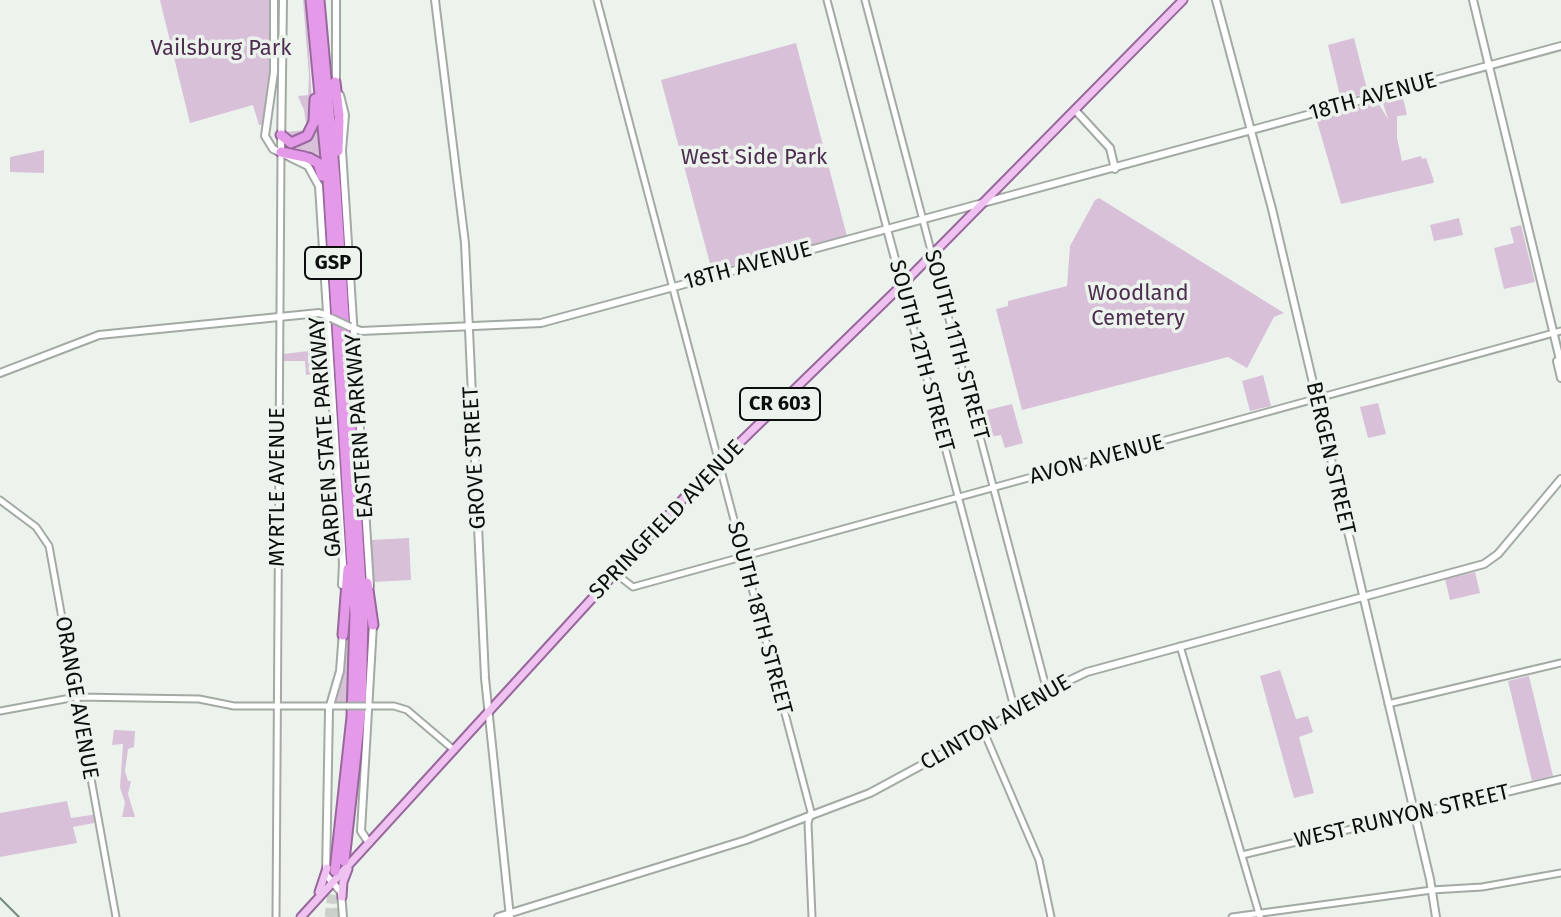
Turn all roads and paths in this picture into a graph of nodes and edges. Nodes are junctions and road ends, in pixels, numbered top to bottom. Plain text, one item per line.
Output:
1 (274, 0) edge
2 (283, 0) edge
3 (311, 0) edge
4 (319, 0) edge
5 (435, 0) edge
6 (597, 0) edge
7 (827, 0) edge
8 (865, 0) edge
9 (1183, 0) edge
10 (1216, 0) edge
11 (1473, 0) edge
12 (336, 4) edge
13 (315, 36) junction
14 (1561, 46) edge
15 (1488, 66) junction
16 (335, 82) junction
17 (283, 89) junction
18 (271, 91) junction
19 (1075, 110) junction
20 (1251, 131) junction
21 (281, 135) junction
22 (281, 152) junction
23 (1115, 169) junction
24 (982, 204) junction
25 (338, 219) junction
26 (923, 220) junction
27 (887, 229) junction
28 (332, 248) junction
29 (933, 255) junction
30 (902, 285) junction
31 (672, 286) junction
32 (280, 317) junction
33 (329, 317) junction
34 (469, 327) junction
35 (352, 328) junction
36 (1555, 333) edge
37 (1561, 364) edge
38 (0, 373) edge
39 (1561, 378) edge
40 (1316, 399) junction
41 (719, 463) junction
42 (1561, 479) edge
43 (994, 488) junction
44 (958, 498) junction
45 (0, 500) edge
46 (357, 508) junction
47 (350, 526) junction
48 (743, 556) junction
49 (615, 573) junction
50 (1362, 596) junction
51 (373, 625) junction
52 (343, 635) junction
53 (1180, 646) junction
54 (1561, 663) edge
55 (1047, 691) junction
56 (76, 697) junction
57 (1388, 704) junction
58 (277, 706) junction
59 (329, 706) junction
60 (368, 706) junction
61 (0, 711) edge
62 (1015, 711) junction
63 (489, 712) junction
64 (984, 732) junction
65 (454, 750) junction
66 (1561, 779) edge
67 (1414, 814) junction
68 (810, 817) junction
69 (369, 843) junction
70 (1242, 855) junction
71 (349, 860) junction
72 (331, 869) junction
73 (1561, 873) edge
74 (332, 883) junction
75 (1432, 890) junction
76 (342, 897) junction
77 (314, 903) junction
78 (510, 915) edge
79 (1260, 915) edge
80 (116, 917) edge
81 (276, 917) edge
82 (301, 917) edge
83 (343, 917) edge
84 (498, 917) edge
85 (812, 917) edge
86 (1051, 917) edge
87 (1232, 917) edge
88 (1436, 917) edge

1 - 18 main road
2 - 17 main road, MYRTLE AVENUE
3 - 13 highway, GARDEN STATE PARKWAY / GSP
4 - 25 highway, GARDEN STATE PARKWAY / GSP
5 - 34 main road, GROVE STREET
6 - 31 street, SOUTH 18TH STREET
7 - 27 street, SOUTH 12TH STREET
8 - 26 street, SOUTH 11TH STREET
9 - 19 main road, SPRINGFIELD AVENUE / CR 603
10 - 20 main road, BERGEN STREET
11 - 15 main road
12 - 16 main road, EASTERN PARKWAY
13 - 21 highway
13 - 28 highway, GARDEN STATE PARKWAY / GSP
14 - 15 main road, 18TH AVENUE
15 - 20 main road, 18TH AVENUE
15 - 36 main road
16 - 25 highway
16 - 35 main road, EASTERN PARKWAY
17 - 18 main road
17 - 21 main road, MYRTLE AVENUE
18 - 22 main road
19 - 23 main road
19 - 24 main road, SPRINGFIELD AVENUE / CR 603
20 - 23 main road, 18TH AVENUE
20 - 40 main road, BERGEN STREET
21 - 22 main road, MYRTLE AVENUE
22 - 28 highway
22 - 32 street, MYRTLE AVENUE
22 - 33 main road
23 - 24 main road, 18TH AVENUE
24 - 26 main road, 18TH AVENUE
24 - 29 main road, SPRINGFIELD AVENUE / CR 603
25 - 46 highway, GARDEN STATE PARKWAY / GSP
26 - 27 main road, 18TH AVENUE
26 - 29 street, SOUTH 11TH STREET
27 - 30 main road, SOUTH 12TH STREET
27 - 31 main road, 18TH AVENUE
28 - 47 highway, GARDEN STATE PARKWAY / GSP
29 - 30 main road, SPRINGFIELD AVENUE / CR 603
29 - 43 street, SOUTH 11TH STREET
30 - 41 main road, SPRINGFIELD AVENUE / CR 603
30 - 44 street, SOUTH 12TH STREET
31 - 34 main road, 18TH AVENUE
31 - 41 street, SOUTH 18TH STREET
32 - 33 main road, 18TH AVENUE
32 - 38 main road, 18TH AVENUE
32 - 58 street, MYRTLE AVENUE
33 - 35 main road, 18TH AVENUE, bridge
33 - 52 main road
34 - 35 main road, 18TH AVENUE
34 - 63 main road, GROVE STREET
35 - 51 main road, EASTERN PARKWAY
36 - 37 main road
36 - 39 main road
36 - 40 street, AVON AVENUE
40 - 43 street, AVON AVENUE
40 - 50 main road, BERGEN STREET
41 - 48 street, SOUTH 18TH STREET
41 - 49 main road, SPRINGFIELD AVENUE / CR 603
42 - 50 main road, CLINTON AVENUE
43 - 44 street, AVON AVENUE
43 - 55 street, SOUTH 11TH STREET
44 - 48 street, AVON AVENUE
44 - 62 street, SOUTH 12TH STREET
45 - 56 street, ORANGE AVENUE
46 - 51 highway
46 - 71 highway, GARDEN STATE PARKWAY / GSP
47 - 52 highway
47 - 72 highway, GARDEN STATE PARKWAY / GSP
48 - 49 street, AVON AVENUE
48 - 68 street, SOUTH 18TH STREET
49 - 63 main road, SPRINGFIELD AVENUE / CR 603
50 - 53 main road, CLINTON AVENUE
50 - 57 main road, BERGEN STREET
51 - 60 main road, EASTERN PARKWAY
52 - 59 main road
53 - 55 main road, CLINTON AVENUE
53 - 70 street
54 - 57 street
55 - 62 main road, CLINTON AVENUE
56 - 58 street
56 - 61 street
56 - 80 street, ORANGE AVENUE
57 - 67 main road, BERGEN STREET
58 - 59 street
58 - 81 street, MYRTLE AVENUE
59 - 60 street, bridge
59 - 72 main road
60 - 65 street
60 - 69 main road, EASTERN PARKWAY
62 - 64 main road, CLINTON AVENUE
63 - 65 main road, SPRINGFIELD AVENUE / CR 603
63 - 78 main road, GROVE STREET
64 - 68 main road, CLINTON AVENUE
64 - 86 street
65 - 69 main road, SPRINGFIELD AVENUE / CR 603
66 - 67 main road, WEST RUNYON STREET
67 - 70 street, WEST RUNYON STREET
67 - 75 main road, BERGEN STREET
68 - 78 main road, CLINTON AVENUE
68 - 85 street, SOUTH 18TH STREET
69 - 71 main road, SPRINGFIELD AVENUE / CR 603
70 - 79 street
71 - 74 main road, SPRINGFIELD AVENUE / CR 603
71 - 76 main road
72 - 74 main road
72 - 77 main road
73 - 75 street
74 - 76 main road
74 - 77 main road, SPRINGFIELD AVENUE / CR 603
75 - 79 street
75 - 88 main road, BERGEN STREET
76 - 83 main road
77 - 82 main road, SPRINGFIELD AVENUE / CR 603
78 - 84 main road, CLINTON AVENUE
79 - 87 street

